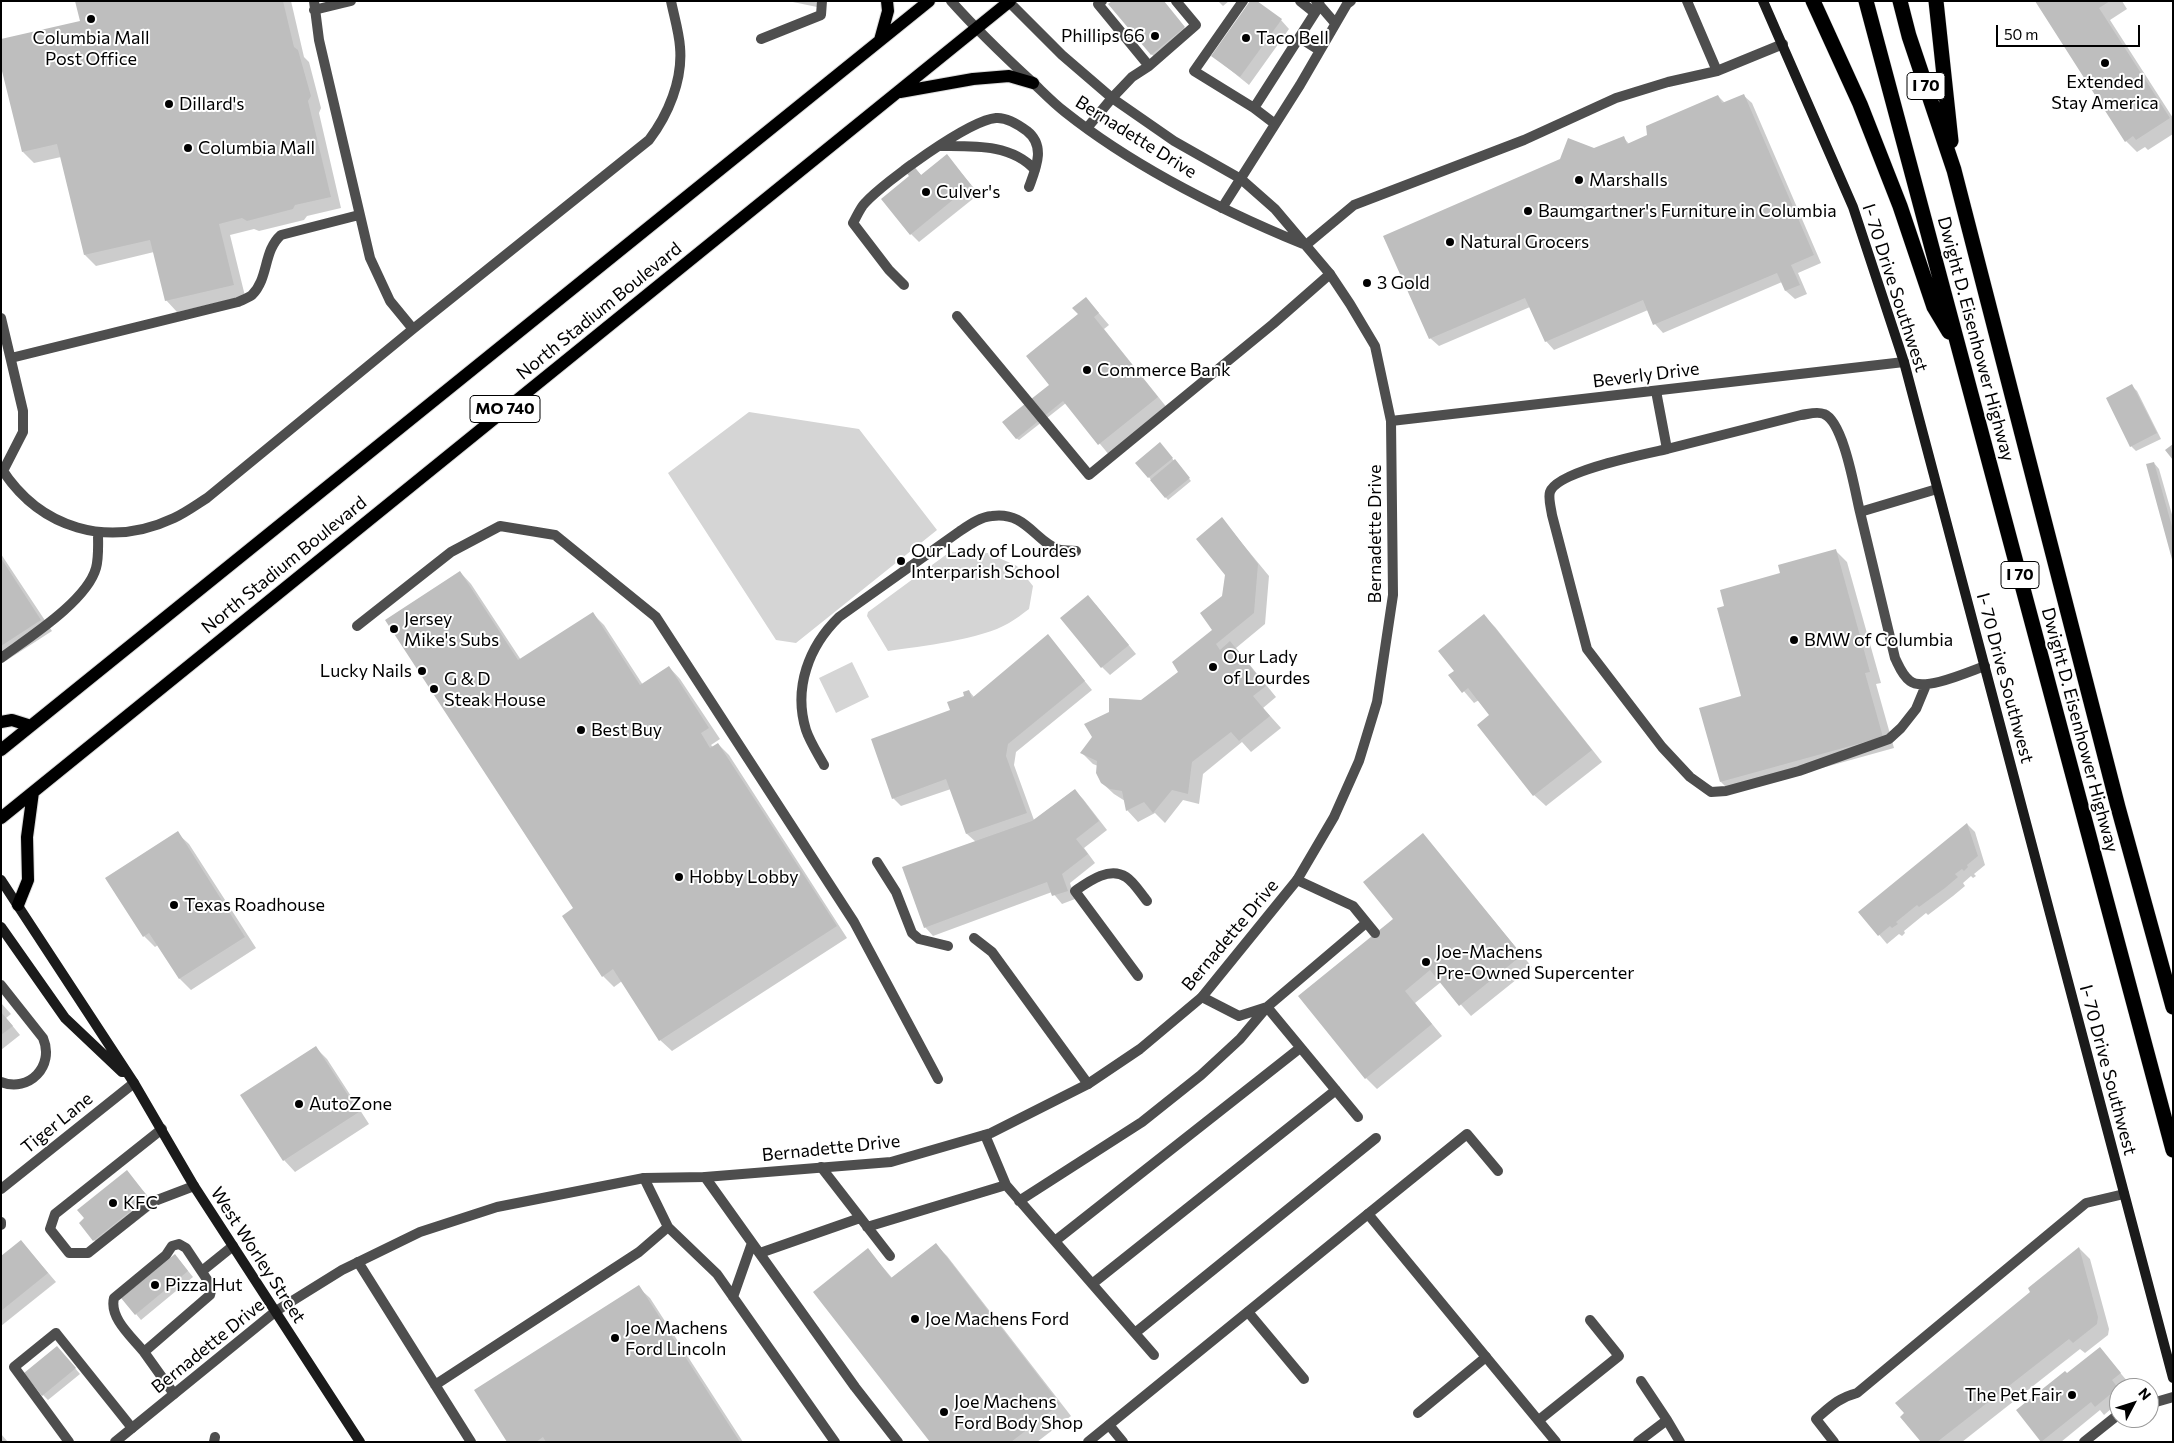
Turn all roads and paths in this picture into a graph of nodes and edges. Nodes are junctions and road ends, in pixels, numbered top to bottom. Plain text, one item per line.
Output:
1 (351, 1) edge
2 (671, 1) edge
3 (822, 1) edge
4 (887, 1) edge
5 (929, 1) edge
6 (952, 1) edge
7 (1102, 1) edge
8 (1243, 1) edge
9 (1300, 1) edge
10 (1351, 1) edge
11 (1687, 1) edge
12 (1763, 1) edge
13 (1813, 1) edge
14 (1866, 1) edge
15 (1900, 1) edge
16 (1936, 1) edge
17 (1009, 2) edge
18 (314, 6) edge
19 (1317, 6) edge
20 (1178, 8) edge
21 (1335, 23) junction
22 (975, 29) junction
23 (1300, 38) junction
24 (761, 39) dead end
25 (880, 41) junction
26 (1783, 44) junction
27 (1319, 50) junction
28 (1149, 66) junction
29 (1718, 72) junction
30 (1033, 83) junction
31 (897, 92) junction
32 (1112, 98) junction
33 (1254, 108) junction
34 (1275, 124) junction
35 (1087, 128) junction
36 (939, 146) junction
37 (1036, 170) junction
38 (1954, 170) junction
39 (1241, 179) junction
40 (1029, 187) dead end
41 (1222, 208) junction
42 (359, 215) junction
43 (1306, 245) junction
44 (1330, 274) junction
45 (904, 285) dead end
46 (957, 316) dead end
47 (1, 318) edge
48 (413, 329) junction
49 (1959, 347) junction
50 (11, 358) junction
51 (1904, 362) junction
52 (1656, 390) junction
53 (1391, 421) junction
54 (1668, 449) junction
55 (2, 469) edge
56 (1937, 489) junction
57 (1860, 512) junction
58 (98, 533) junction
59 (1076, 551) dead end
60 (357, 626) dead end
61 (1, 658) edge
62 (1985, 666) junction
63 (1926, 685) junction
64 (1, 722) edge
65 (31, 726) junction
66 (1, 750) edge
67 (824, 765) dead end
68 (33, 792) junction
69 (1, 818) edge
70 (877, 862) dead end
71 (1, 880) edge
72 (1297, 880) junction
73 (1147, 901) dead end
74 (18, 905) junction
75 (1366, 923) junction
76 (1, 927) edge
77 (1375, 933) dead end
78 (974, 938) dead end
79 (948, 946) dead end
80 (1138, 976) dead end
81 (1, 985) edge
82 (1202, 997) junction
83 (1267, 1007) junction
84 (2173, 1007) edge
85 (1300, 1048) junction
86 (938, 1079) dead end
87 (1, 1082) edge
88 (134, 1083) junction
89 (1088, 1084) junction
90 (1336, 1090) junction
91 (1358, 1117) dead end
92 (162, 1129) junction
93 (986, 1135) junction
94 (1376, 1138) dead end
95 (2173, 1150) edge
96 (821, 1167) junction
97 (1498, 1171) dead end
98 (705, 1177) junction
99 (644, 1178) junction
100 (1006, 1185) junction
101 (194, 1186) junction
102 (1, 1189) edge
103 (2124, 1194) junction
104 (1019, 1201) junction
105 (1368, 1214) junction
106 (860, 1218) junction
107 (668, 1227) junction
108 (868, 1227) junction
109 (1055, 1242) junction
110 (752, 1243) junction
111 (233, 1246) junction
112 (760, 1253) junction
113 (890, 1256) dead end
114 (358, 1262) junction
115 (202, 1271) junction
116 (1092, 1284) junction
117 (733, 1297) junction
118 (276, 1311) junction
119 (1248, 1312) junction
120 (1590, 1320) dead end
121 (1135, 1333) junction
122 (144, 1352) junction
123 (1154, 1355) dead end
124 (1486, 1356) junction
125 (2173, 1378) edge
126 (1304, 1380) dead end
127 (1641, 1381) dead end
128 (435, 1385) junction
129 (174, 1394) junction
130 (2173, 1397) edge
131 (2159, 1401) edge
132 (1418, 1413) dead end
133 (1539, 1420) junction
134 (1667, 1420) junction
135 (2109, 1422) edge
136 (1109, 1424) junction
137 (132, 1428) junction
138 (69, 1442) edge
139 (116, 1442) edge
140 (360, 1442) edge
141 (471, 1442) edge
142 (834, 1442) edge
143 (898, 1442) edge
144 (1088, 1442) edge
145 (1123, 1442) edge
146 (1556, 1442) edge
147 (1638, 1442) edge
148 (1680, 1442) edge
149 (1834, 1442) edge
150 (2084, 1442) edge

1 - 18 street
2 - 48 street
3 - 24 street
4 - 25 main road
5 - 25 main road, North Stadium Boulevard / MO 740
6 - 22 street, Bernadette Drive
7 - 28 street
8 - 33 street
9 - 19 street
10 - 21 street
11 - 29 street
12 - 26 street, I- 70 Drive Southwest
13 - 49 highway
14 - 49 highway, Dwight D. Eisenhower Highway / I 70
15 - 38 highway, Dwight D. Eisenhower Highway / I 70
16 - 38 highway
17 - 22 main road, North Stadium Boulevard / MO 740
17 - 32 street, Bernadette Drive
18 - 42 street
19 - 21 street
19 - 23 street
20 - 28 street
21 - 27 street
22 - 30 street, Bernadette Drive
22 - 31 main road, North Stadium Boulevard / MO 740
23 - 27 street
23 - 33 street
25 - 65 main road, North Stadium Boulevard / MO 740
26 - 29 street
26 - 51 street, I- 70 Drive Southwest
27 - 34 street
28 - 32 street
29 - 43 street
30 - 31 main road
30 - 35 street, Bernadette Drive
31 - 68 main road, North Stadium Boulevard / MO 740
32 - 35 street
32 - 39 street, Bernadette Drive
33 - 34 street
34 - 39 street
35 - 41 street, Bernadette Drive
36 - 37 street
36 - 37 street
36 - 45 street
37 - 40 street
38 - 84 highway, Dwight D. Eisenhower Highway / I 70
39 - 41 street
39 - 43 street, Bernadette Drive
41 - 43 street, Bernadette Drive
42 - 48 street
42 - 50 street
43 - 44 street, Bernadette Drive
44 - 46 street
44 - 53 street, Bernadette Drive
47 - 50 street
48 - 58 street
49 - 95 highway, Dwight D. Eisenhower Highway / I 70
50 - 55 street
51 - 52 street, Beverly Drive
51 - 56 street, I- 70 Drive Southwest
52 - 53 street, Beverly Drive
52 - 54 street
53 - 72 street, Bernadette Drive
54 - 57 street
54 - 63 street
55 - 58 street
56 - 57 street
56 - 62 street, I- 70 Drive Southwest
57 - 63 street
58 - 61 street
59 - 67 street
60 - 86 street
62 - 63 street
62 - 103 street, I- 70 Drive Southwest
64 - 65 main road
65 - 66 main road, North Stadium Boulevard / MO 740
68 - 69 main road, North Stadium Boulevard / MO 740
68 - 74 main road
70 - 79 street
71 - 74 street, West Worley Street
72 - 75 street
72 - 82 street, Bernadette Drive
73 - 80 street
74 - 88 street, West Worley Street
75 - 77 street
75 - 83 street
76 - 88 street, West Worley Street
78 - 89 street
81 - 87 street
82 - 83 street
82 - 89 street, Bernadette Drive
83 - 85 street
83 - 104 street
85 - 90 street
85 - 109 street
88 - 92 street, West Worley Street
88 - 102 street, Tiger Lane
89 - 93 street, Bernadette Drive
90 - 91 street
90 - 116 street
92 - 101 street, West Worley Street
92 - 101 street
93 - 96 street, Bernadette Drive
93 - 100 street
94 - 121 street
96 - 98 street, Bernadette Drive
96 - 106 street
97 - 105 street
98 - 99 street, Bernadette Drive
98 - 110 street
99 - 107 street
99 - 114 street, Bernadette Drive
100 - 104 street
100 - 108 street
101 - 111 street, West Worley Street
103 - 125 street, I- 70 Drive Southwest
103 - 149 street
104 - 109 street
105 - 119 street
105 - 124 street
106 - 108 street
106 - 112 street
107 - 117 street
107 - 128 street
108 - 113 street
109 - 116 street
110 - 112 street
110 - 117 street
111 - 115 street
111 - 118 street, West Worley Street
112 - 143 street
114 - 118 street, Bernadette Drive
114 - 128 street
115 - 122 street
115 - 122 street
116 - 121 street
117 - 142 street
118 - 129 street, Bernadette Drive
118 - 140 street, West Worley Street
119 - 126 street
119 - 136 street
120 - 133 street
121 - 123 street
122 - 129 street
124 - 132 street
124 - 133 street
127 - 134 street
128 - 141 street
129 - 137 street, Bernadette Drive
130 - 131 street
133 - 146 street
134 - 147 street
134 - 148 street
135 - 150 street
136 - 144 street
136 - 145 street
137 - 138 street
137 - 139 street, Bernadette Drive

